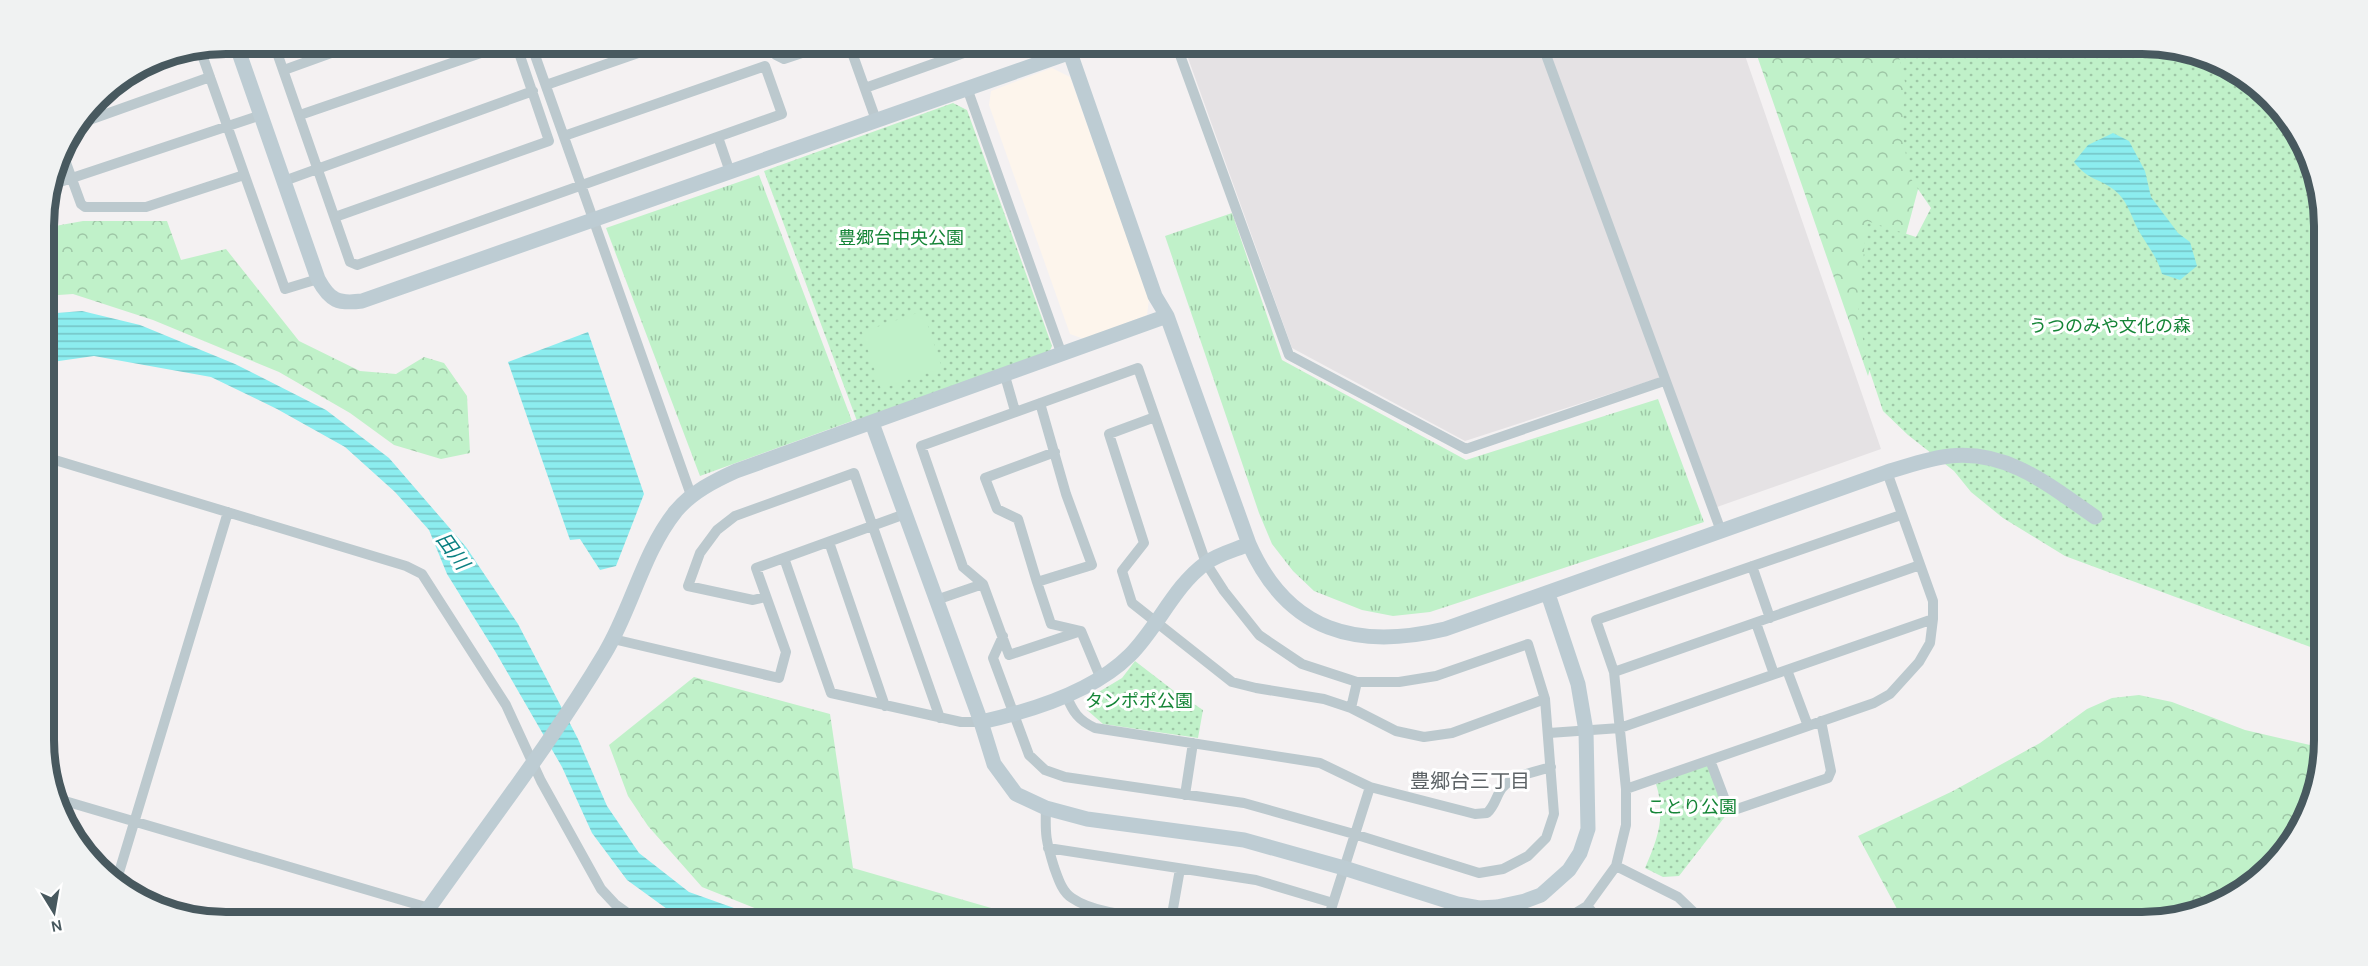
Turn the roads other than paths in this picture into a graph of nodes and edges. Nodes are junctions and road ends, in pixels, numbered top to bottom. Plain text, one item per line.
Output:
1 (240, 54) edge
2 (278, 54) edge
3 (328, 54) edge
4 (478, 54) edge
5 (520, 54) edge
6 (535, 54) edge
7 (635, 54) edge
8 (776, 54) edge
9 (799, 54) edge
10 (853, 54) edge
11 (1055, 54) edge
12 (1075, 54) edge
13 (1180, 54) edge
14 (1546, 54) edge
15 (202, 55) edge
16 (958, 55) edge
17 (284, 70) junction
18 (210, 77) junction
19 (546, 85) junction
20 (865, 88) junction
21 (967, 88) junction
22 (533, 91) junction
23 (261, 115) junction
24 (300, 115) junction
25 (90, 120) edge
26 (876, 120) junction
27 (228, 128) junction
28 (564, 136) junction
29 (718, 138) junction
30 (66, 163) edge
31 (318, 169) junction
32 (730, 172) junction
33 (244, 175) junction
34 (71, 178) junction
35 (284, 181) junction
36 (60, 182) edge
37 (582, 186) junction
38 (335, 217) junction
39 (594, 220) junction
40 (318, 279) junction
41 (1167, 316) junction
42 (1062, 356) junction
43 (1005, 376) junction
44 (1665, 381) junction
45 (1040, 404) junction
46 (1015, 411) junction
47 (1155, 417) junction
48 (872, 423) junction
49 (1055, 452) junction
50 (54, 460) edge
51 (1887, 472) junction
52 (691, 495) junction
53 (228, 512) junction
54 (905, 514) junction
55 (1901, 515) junction
56 (2095, 517) dead end
57 (873, 525) junction
58 (1721, 531) junction
59 (829, 542) junction
60 (1249, 544) junction
61 (784, 558) junction
62 (1206, 563) junction
63 (1920, 565) junction
64 (1752, 567) junction
65 (1037, 582) junction
66 (983, 584) junction
67 (1548, 594) junction
68 (766, 597) junction
69 (936, 600) junction
70 (1770, 618) junction
71 (1933, 619) junction
72 (1158, 622) junction
73 (1756, 622) junction
74 (1081, 632) junction
75 (1002, 636) junction
76 (613, 639) junction
77 (1788, 670) junction
78 (1614, 672) junction
79 (1774, 674) junction
80 (1101, 679) junction
81 (1357, 682) junction
82 (1066, 695) junction
83 (1545, 699) junction
84 (885, 706) junction
85 (1351, 708) junction
86 (1013, 713) junction
87 (940, 718) junction
88 (1821, 721) junction
89 (981, 722) junction
90 (1808, 726) junction
91 (1620, 728) junction
92 (1586, 731) junction
93 (1549, 733) junction
94 (1193, 743) junction
95 (533, 760) junction
96 (1710, 760) junction
97 (1551, 767) junction
98 (1370, 787) junction
99 (1626, 789) junction
100 (1185, 795) junction
101 (64, 800) edge
102 (1046, 808) junction
103 (135, 821) junction
104 (1354, 834) junction
105 (1048, 848) junction
106 (1616, 866) junction
107 (1180, 868) junction
108 (1344, 868) junction
109 (119, 874) edge
110 (1333, 903) junction
111 (1456, 904) junction
112 (1587, 906) junction
113 (429, 908) junction
114 (426, 912) edge
115 (626, 912) edge
116 (1109, 912) edge
117 (1173, 912) edge
118 (1331, 912) edge
119 (1456, 912) edge
120 (1577, 912) edge
121 (1592, 912) edge
122 (1694, 912) edge

1 - 23 street
2 - 17 street
3 - 17 street
4 - 24 street
5 - 22 street
6 - 19 street
7 - 19 street
8 - 9 street
10 - 20 street
11 - 21 street
12 - 41 street
13 - 44 street
14 - 44 street
15 - 18 street
16 - 20 street
17 - 24 street
18 - 25 street
18 - 27 street
19 - 28 street
20 - 26 street
21 - 26 street
21 - 42 street
22 - 31 street
22 - 38 street
23 - 27 street
23 - 35 street
24 - 31 street
26 - 32 street
27 - 33 street
27 - 34 street
28 - 29 street
28 - 37 street
29 - 32 street
29 - 37 street
30 - 34 street
31 - 35 street
31 - 38 street
32 - 39 street
33 - 34 street
33 - 40 street
34 - 36 street
35 - 40 street
37 - 38 street
37 - 39 street
39 - 40 street
39 - 52 street
41 - 42 street
41 - 60 street
42 - 43 street
43 - 46 street
43 - 48 street
44 - 58 street
45 - 46 street
45 - 47 street
45 - 49 street
46 - 66 street
47 - 62 street
47 - 72 street
48 - 52 street
48 - 54 street
49 - 65 street
49 - 65 street
50 - 53 street
51 - 55 street
51 - 56 street
51 - 58 street
52 - 76 street
53 - 95 street
53 - 103 street
54 - 57 street
54 - 69 street
55 - 63 street
55 - 64 street
57 - 59 street
57 - 68 street
57 - 87 street
58 - 67 street
59 - 61 street
59 - 84 street
60 - 62 street
60 - 67 street
61 - 68 street
61 - 84 street
62 - 72 street
62 - 81 street
63 - 70 street
63 - 71 street
64 - 70 street
64 - 78 street
65 - 74 street
66 - 69 street
66 - 75 street
67 - 92 street
68 - 76 street
69 - 89 street
70 - 73 street
71 - 77 street
71 - 88 street
72 - 80 street
72 - 85 street
73 - 78 street
73 - 79 street
74 - 75 street
74 - 80 street
75 - 86 street
76 - 95 street
77 - 79 street
77 - 90 street
78 - 91 street
79 - 91 street
80 - 82 street
81 - 83 street
81 - 85 street
82 - 86 street
82 - 94 street
83 - 85 street
83 - 93 street
84 - 87 street
86 - 89 street
86 - 100 street
87 - 89 street
88 - 90 street
88 - 96 street
89 - 102 street
90 - 96 street
91 - 92 street
91 - 99 street
92 - 93 street
92 - 111 street
93 - 97 street
94 - 98 street
94 - 100 street
95 - 113 street
95 - 115 street
96 - 99 street
97 - 98 street
97 - 104 street
98 - 104 street
99 - 106 street
100 - 104 street
101 - 103 street
102 - 105 street
102 - 108 street
103 - 109 street
103 - 113 street
104 - 108 street
105 - 107 street
105 - 116 street
106 - 112 street
106 - 122 street
107 - 110 street
107 - 117 street
108 - 110 street
108 - 111 street
110 - 118 street
111 - 119 street
112 - 120 street
112 - 121 street
113 - 114 street

